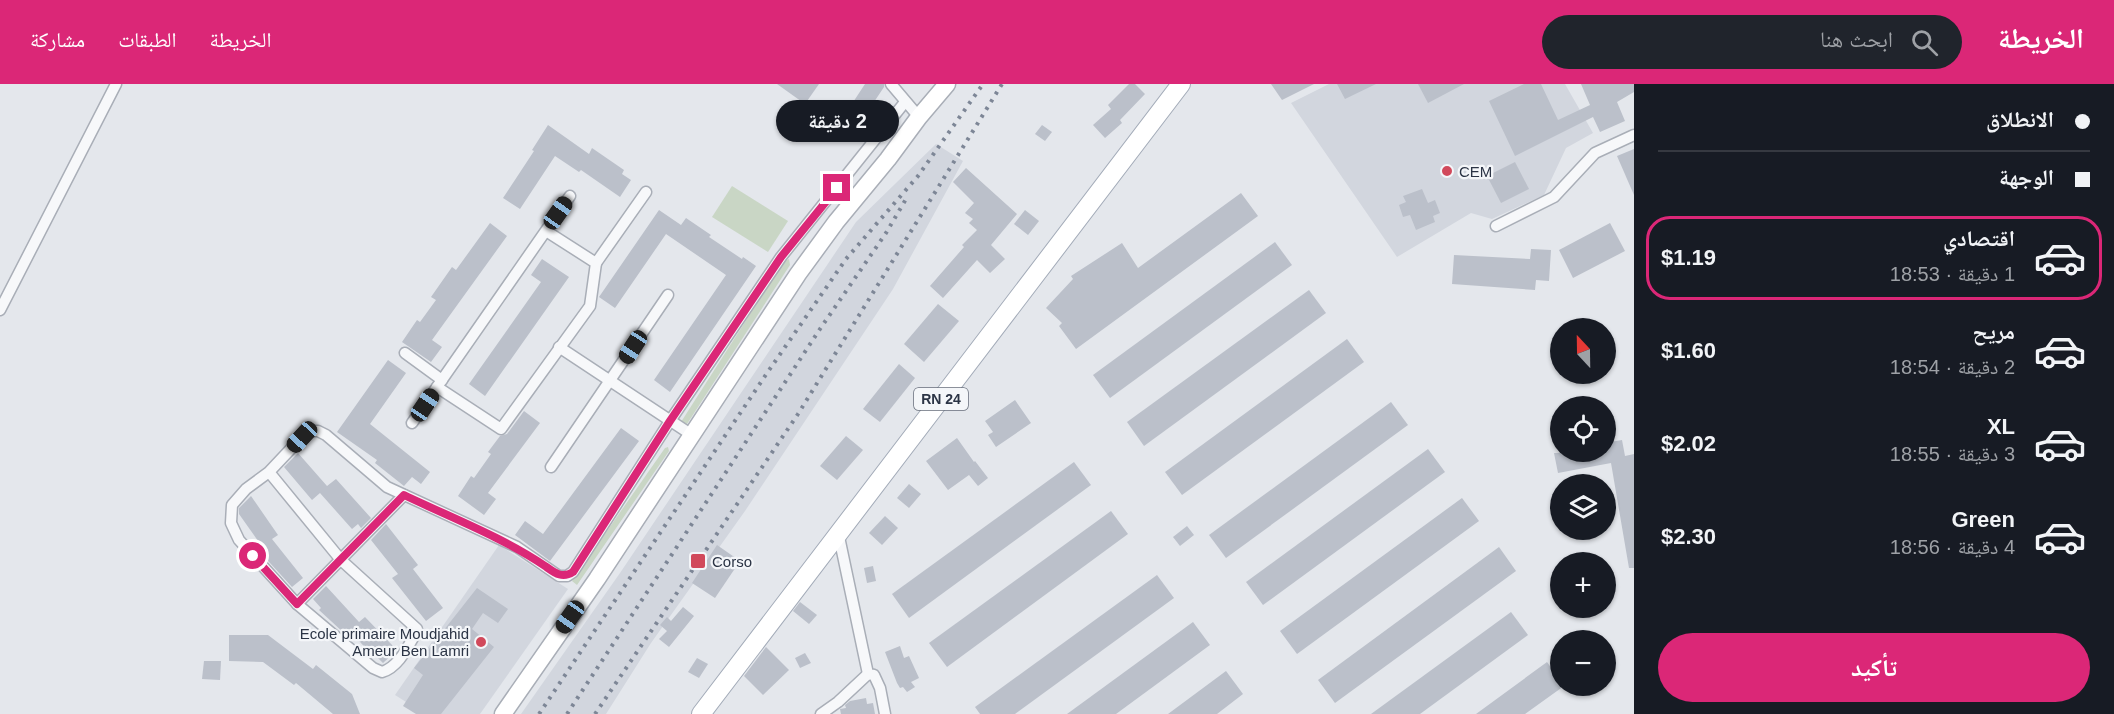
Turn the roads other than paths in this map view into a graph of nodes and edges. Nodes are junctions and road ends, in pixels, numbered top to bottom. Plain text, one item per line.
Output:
1 (116, 84) edge
2 (891, 84) edge
3 (947, 84) edge
4 (1181, 84) edge
5 (905, 102) junction
6 (919, 117) junction
7 (1634, 135) edge
8 (646, 192) dead end
9 (570, 196) dead end
10 (1496, 226) dead end
11 (546, 231) junction
12 (596, 263) junction
13 (668, 295) dead end
14 (0, 310) edge
15 (559, 347) junction
16 (405, 353) dead end
17 (610, 382) junction
18 (440, 383) junction
19 (670, 421) junction
20 (412, 423) dead end
21 (692, 435) junction
22 (551, 467) dead end
23 (269, 472) junction
24 (404, 495) junction
25 (838, 532) junction
26 (341, 560) junction
27 (297, 604) junction
28 (868, 674) junction
29 (503, 714) edge
30 (701, 714) edge
31 (821, 714) edge
32 (885, 714) edge

1 - 14 street
2 - 5 street
3 - 6 street
4 - 25 main road, RN 24
5 - 6 street
5 - 19 street
6 - 21 street
7 - 10 street
8 - 12 street
9 - 11 street
11 - 12 street
11 - 18 street
12 - 15 street
13 - 17 street
15 - 17 street
15 - 18 street
16 - 18 street
17 - 19 street
17 - 22 street
18 - 20 street
19 - 21 street
19 - 24 street
21 - 29 street
23 - 24 street
23 - 26 street
23 - 27 street
24 - 26 street
25 - 28 street
25 - 30 main road, RN 24
26 - 27 street
26 - 27 street
28 - 31 street
28 - 32 street

